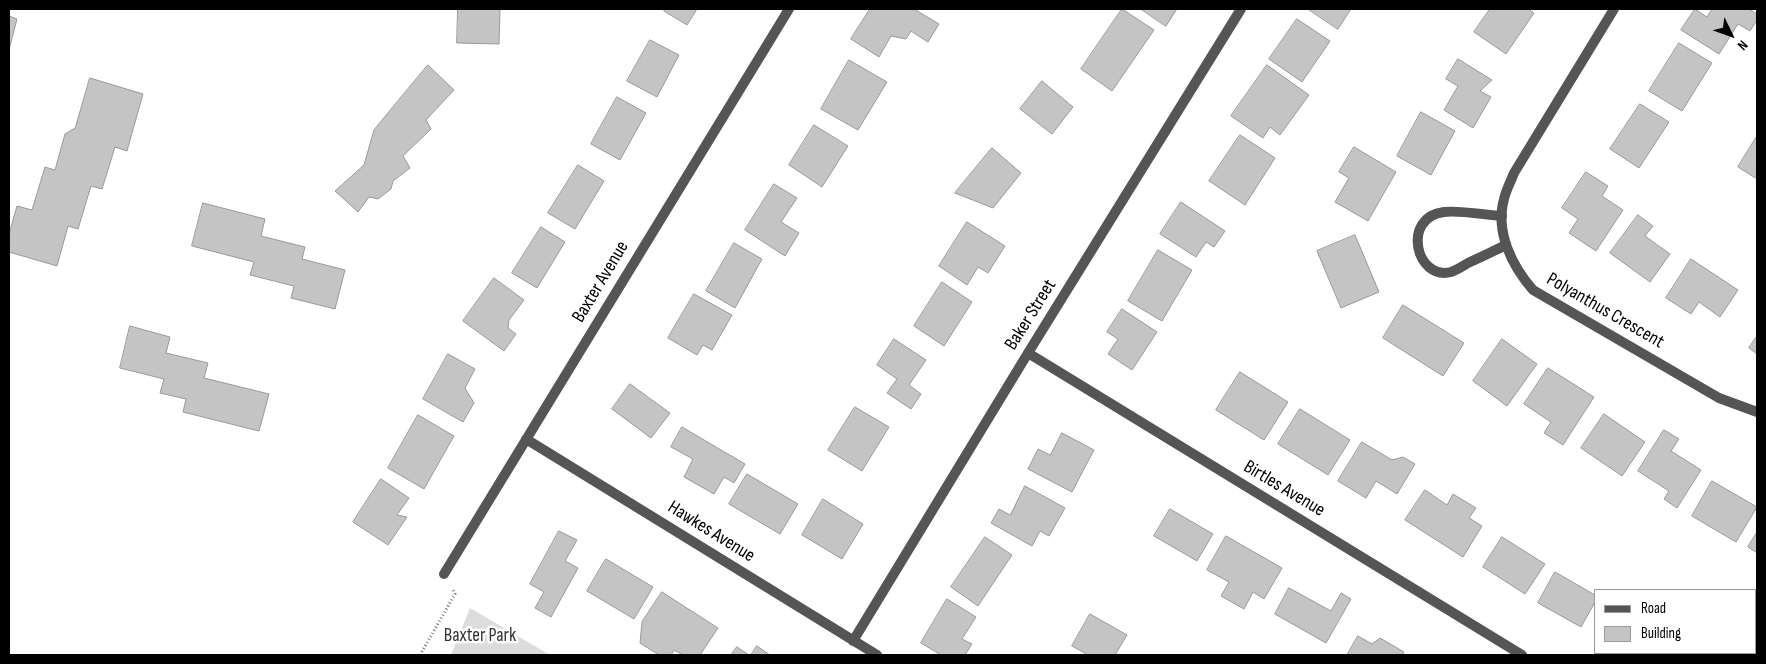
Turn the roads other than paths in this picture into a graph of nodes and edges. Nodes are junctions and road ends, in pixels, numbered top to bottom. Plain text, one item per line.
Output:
1 (789, 9) edge
2 (1241, 9) edge
3 (1614, 9) edge
4 (1502, 216) junction
5 (1506, 245) junction
6 (1028, 353) junction
7 (1757, 412) edge
8 (526, 439) junction
9 (444, 574) road end
10 (853, 641) junction
11 (877, 655) edge
12 (1522, 655) edge

1 - 8 street, Baxter Avenue
2 - 6 street, Baker Street
3 - 4 street, Polyanthus Crescent
4 - 5 street, Polyanthus Crescent
4 - 5 street
5 - 7 street, Polyanthus Crescent
6 - 10 street, Baker Street
6 - 12 street, Birtles Avenue
8 - 9 street, Baxter Avenue
8 - 10 street, Hawkes Avenue
10 - 11 street, Hawkes Avenue

